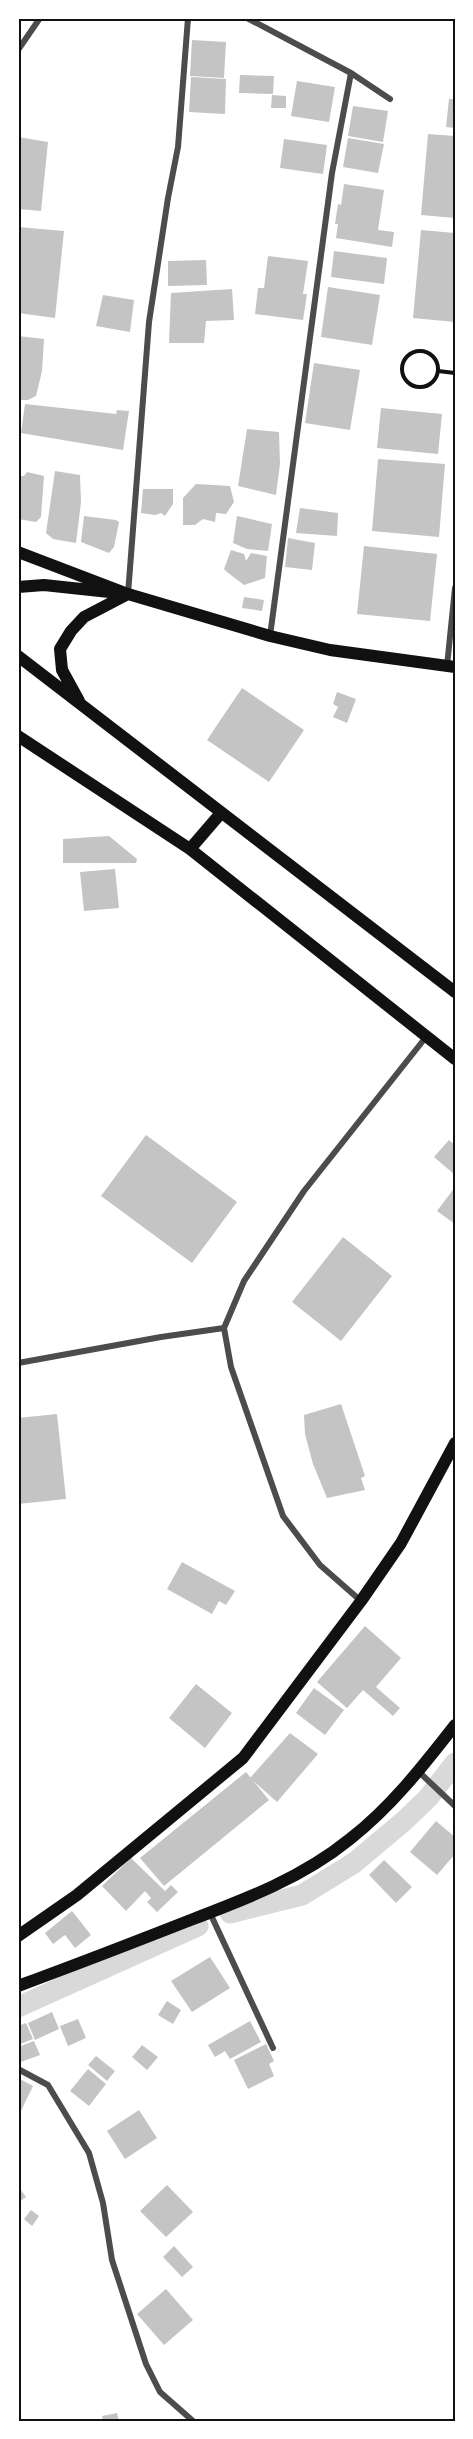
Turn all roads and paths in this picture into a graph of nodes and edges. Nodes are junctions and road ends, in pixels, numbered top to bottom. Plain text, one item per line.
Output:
1 (40, 18) edge
2 (188, 18) edge
3 (247, 18) edge
4 (18, 50) edge
5 (351, 73) junction
6 (390, 99) dead end
7 (438, 371) junction
8 (455, 373) edge
9 (18, 552) edge
10 (18, 587) edge
11 (455, 588) edge
12 (128, 594) junction
13 (270, 636) junction
14 (18, 656) edge
15 (451, 666) edge
16 (81, 705) junction
17 (18, 736) edge
18 (221, 813) junction
19 (190, 849) junction
20 (455, 992) edge
21 (426, 1037) junction
22 (455, 1059) edge
23 (224, 1328) junction
24 (18, 1363) edge
25 (455, 1443) edge
26 (361, 1601) junction
27 (455, 1725) edge
28 (422, 1775) junction
29 (455, 1806) edge
30 (210, 1913) junction
31 (18, 1936) edge
32 (18, 1986) edge
33 (273, 2048) dead end
34 (18, 2069) edge
35 (193, 2421) edge

1 - 4 street
2 - 12 street
3 - 5 street
5 - 6 street
5 - 13 street
7 - 7 path
7 - 8 path
9 - 12 main road
10 - 12 main road
11 - 15 street
12 - 13 main road
12 - 16 main road
13 - 15 main road
14 - 16 main road
16 - 18 main road
17 - 19 main road
18 - 19 main road
18 - 20 main road
19 - 21 main road
21 - 22 main road
21 - 23 street
23 - 24 street
23 - 26 street
25 - 26 main road
26 - 31 main road
27 - 28 main road
28 - 29 street
28 - 30 main road
30 - 32 main road
30 - 33 street
34 - 35 street

